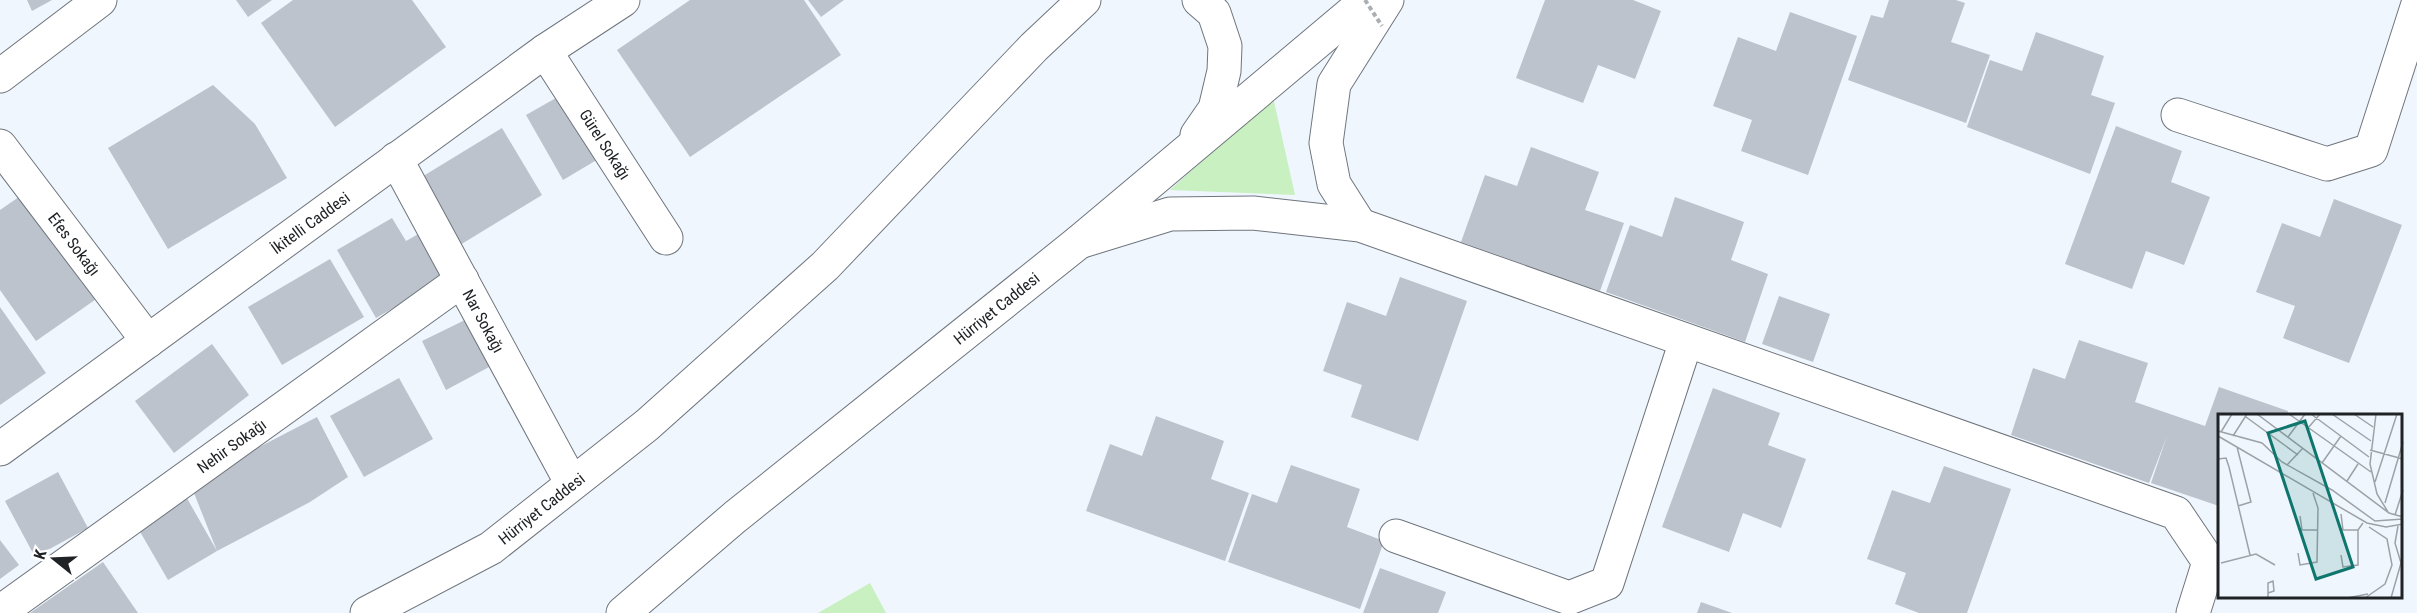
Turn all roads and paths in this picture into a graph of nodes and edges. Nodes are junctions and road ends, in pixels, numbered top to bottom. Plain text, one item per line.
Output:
1 (100, 0) edge
2 (623, 0) edge
3 (1199, 0) edge
4 (1086, 1) edge
5 (1375, 7) edge
6 (2417, 8) edge
7 (545, 51) junction
8 (0, 76) edge
9 (2178, 115) dead end
10 (0, 146) edge
11 (1182, 157) junction
12 (396, 159) junction
13 (1360, 225) junction
14 (666, 238) dead end
15 (1079, 242) junction
16 (462, 280) junction
17 (1686, 340) junction
18 (148, 341) junction
19 (0, 449) edge
20 (572, 482) junction
21 (1396, 536) dead end
22 (0, 612) edge
23 (367, 613) edge
24 (623, 613) edge
25 (2193, 613) edge

1 - 8 street
2 - 7 street, İkitelli Caddesi
3 - 11 street
4 - 20 street, Hürriyet Caddesi
5 - 11 street, Hürriyet Caddesi
5 - 13 street
6 - 9 street
7 - 12 street, İkitelli Caddesi
7 - 14 street, Gürel Sokağı
10 - 18 street, Efes Sokağı
11 - 15 street, Hürriyet Caddesi
12 - 16 street, Nar Sokağı
12 - 18 street, İkitelli Caddesi
13 - 15 street
13 - 17 street
15 - 24 street, Hürriyet Caddesi
16 - 20 street, Nar Sokağı
16 - 22 street, Nehir Sokağı
17 - 21 street
17 - 25 street
18 - 19 street, İkitelli Caddesi
20 - 23 street, Hürriyet Caddesi

